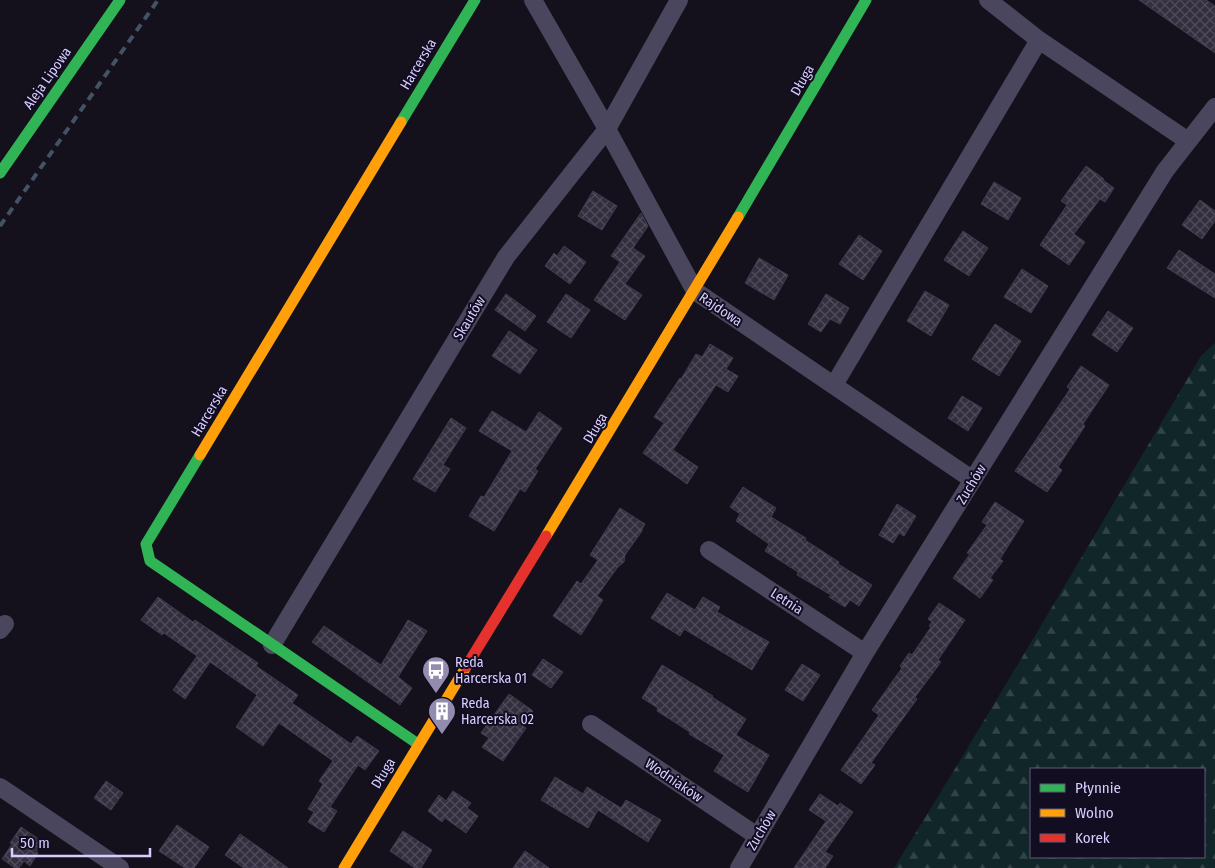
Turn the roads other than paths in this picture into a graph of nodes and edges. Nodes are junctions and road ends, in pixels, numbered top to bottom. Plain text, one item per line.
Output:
1 (120, 0) edge
2 (474, 0) edge
3 (533, 0) edge
4 (679, 0) edge
5 (866, 0) edge
6 (988, 0) edge
7 (1039, 40) junction
8 (1215, 107) edge
9 (607, 128) junction
10 (1188, 141) junction
11 (0, 173) edge
12 (695, 291) junction
13 (834, 385) junction
14 (973, 480) junction
15 (708, 550) dead end
16 (272, 645) junction
17 (865, 653) junction
18 (591, 724) dead end
19 (418, 744) junction
20 (0, 787) edge
21 (757, 836) junction
22 (120, 868) edge
23 (344, 868) edge
24 (739, 868) edge

1 - 11 street, Aleja Lipowa
2 - 16 street, Harcerska
3 - 9 street, Rajdowa
4 - 9 street, Skautów
5 - 12 street, Długa
6 - 7 street
7 - 10 street
7 - 13 street
8 - 10 street, Zuchów
9 - 12 street, Rajdowa
9 - 16 street, Skautów
10 - 14 street, Zuchów
12 - 13 street, Rajdowa
12 - 19 street, Długa
13 - 14 street, Rajdowa
14 - 17 street, Zuchów
15 - 17 street, Letnia
16 - 19 street, Harcerska
17 - 21 street, Zuchów
18 - 21 street, Wodniaków
19 - 23 street, Długa
20 - 22 street
21 - 24 street, Zuchów

